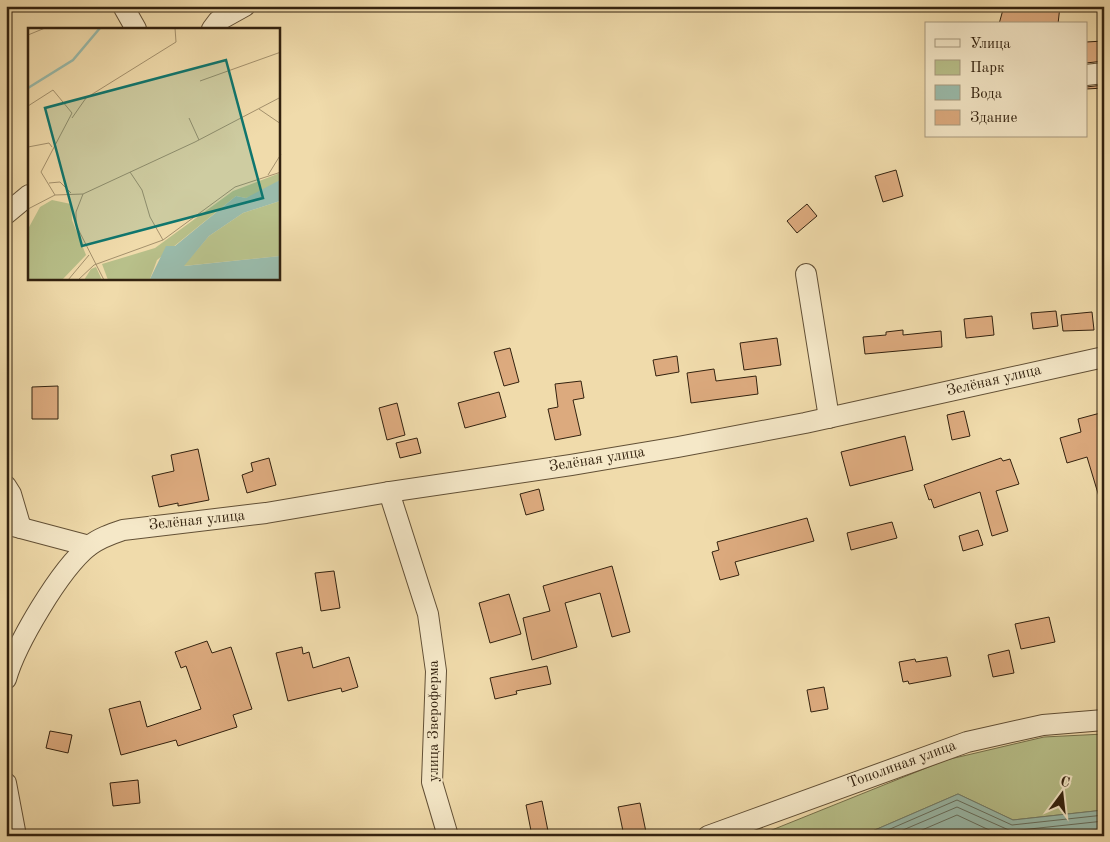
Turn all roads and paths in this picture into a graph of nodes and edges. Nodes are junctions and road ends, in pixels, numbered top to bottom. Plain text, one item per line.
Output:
1 (123, 6) edge
2 (244, 6) edge
3 (135, 28) edge
4 (213, 28) edge
5 (1104, 73) edge
6 (1088, 75) edge
7 (28, 196) edge
8 (6, 214) edge
9 (806, 274) dead end
10 (1104, 356) edge
11 (829, 418) junction
12 (6, 486) edge
13 (388, 492) junction
14 (14, 526) edge
15 (89, 546) junction
16 (6, 679) edge
17 (1104, 720) edge
18 (6, 783) edge
19 (16, 836) edge
20 (448, 836) edge
21 (708, 836) edge

1 - 3 street
2 - 4 street
5 - 6 street
7 - 8 street
9 - 11 street
10 - 11 street, Зелёная улица
11 - 13 street, Зелёная улица
12 - 14 street
13 - 15 street, Зелёная улица
13 - 20 street, улица Звероферма
14 - 15 street
15 - 16 street, Зелёная улица
17 - 21 street, Тополиная улица
18 - 19 street

